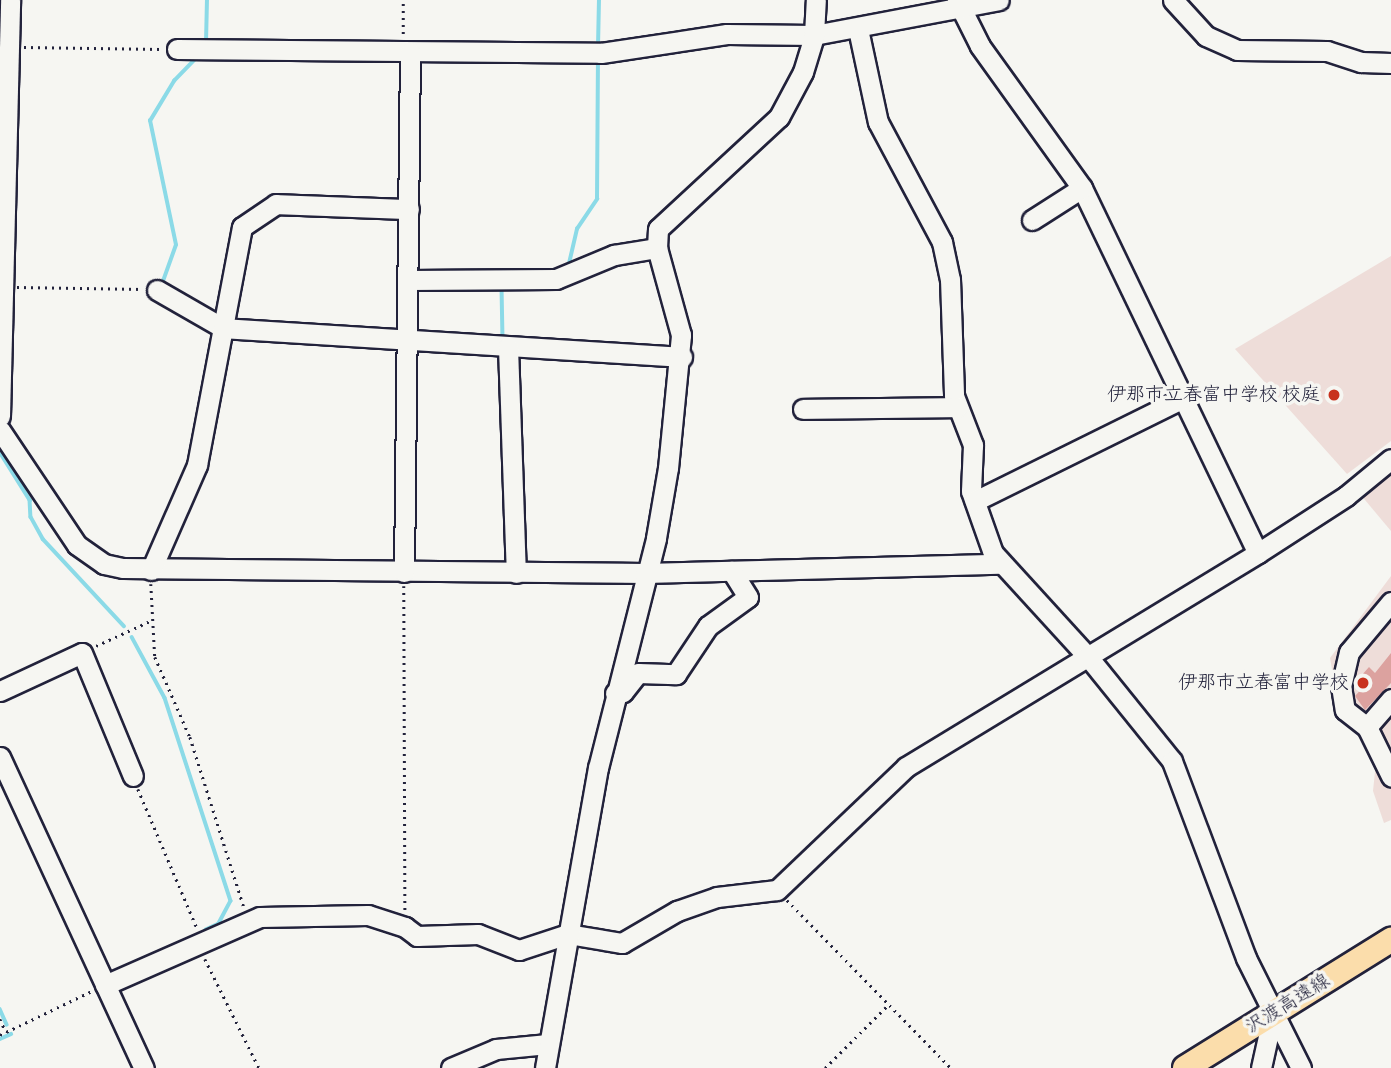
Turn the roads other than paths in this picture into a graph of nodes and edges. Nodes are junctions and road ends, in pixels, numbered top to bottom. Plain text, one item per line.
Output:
1 (10, 0) edge
2 (816, 0) edge
3 (999, 0) edge
4 (1173, 0) edge
5 (958, 4) edge
6 (858, 29) junction
7 (814, 35) junction
8 (177, 49) road end
9 (406, 52) junction
10 (1391, 62) edge
11 (1082, 188) junction
12 (409, 209) junction
13 (1032, 220) dead end
14 (657, 248) junction
15 (410, 279) junction
16 (159, 291) road end
17 (223, 328) junction
18 (409, 341) junction
19 (508, 347) junction
20 (682, 357) junction
21 (1183, 398) junction
22 (957, 407) junction
23 (803, 409) dead end
24 (0, 416) edge
25 (0, 430) edge
26 (1391, 459) edge
27 (975, 501) junction
28 (1258, 553) junction
29 (999, 564) junction
30 (151, 570) junction
31 (732, 571) junction
32 (404, 572) junction
33 (516, 573) junction
34 (645, 573) junction
35 (1391, 602) edge
36 (1089, 658) junction
37 (0, 691) edge
38 (615, 693) junction
39 (1391, 699) edge
40 (1367, 727) junction
41 (0, 757) edge
42 (133, 776) road end
43 (1391, 776) edge
44 (568, 934) junction
45 (1391, 940) edge
46 (105, 985) junction
47 (1273, 1014) junction
48 (548, 1044) junction
49 (144, 1068) edge
50 (451, 1068) edge
51 (545, 1068) edge
52 (1185, 1068) edge
53 (1261, 1068) edge
54 (1301, 1068) edge

1 - 24 street
2 - 7 street
3 - 5 street
4 - 10 street
5 - 6 street
5 - 11 street
6 - 7 street
6 - 22 street
7 - 9 street
7 - 14 street
8 - 9 street
9 - 12 street
11 - 13 street
11 - 21 street
12 - 15 street
12 - 17 street
14 - 15 street
14 - 20 street
15 - 18 street
16 - 17 street
17 - 18 street
17 - 30 street
18 - 19 street
18 - 32 street
19 - 20 street
19 - 33 street
20 - 34 street
21 - 27 street
21 - 28 street
22 - 23 street
22 - 27 street
25 - 30 street
26 - 28 street
27 - 29 street
28 - 36 street
29 - 31 street
29 - 36 street
30 - 32 street
31 - 34 street
31 - 38 street
32 - 33 street
33 - 34 street
34 - 38 street
35 - 40 street
36 - 44 street
36 - 47 street
37 - 42 street
38 - 44 street
39 - 40 street
40 - 43 street
41 - 46 street
44 - 46 street
44 - 48 street
45 - 47 main road, 沢渡高遠線
46 - 49 street
47 - 52 main road, 沢渡高遠線
47 - 53 street
47 - 54 street
48 - 50 street
48 - 51 street

